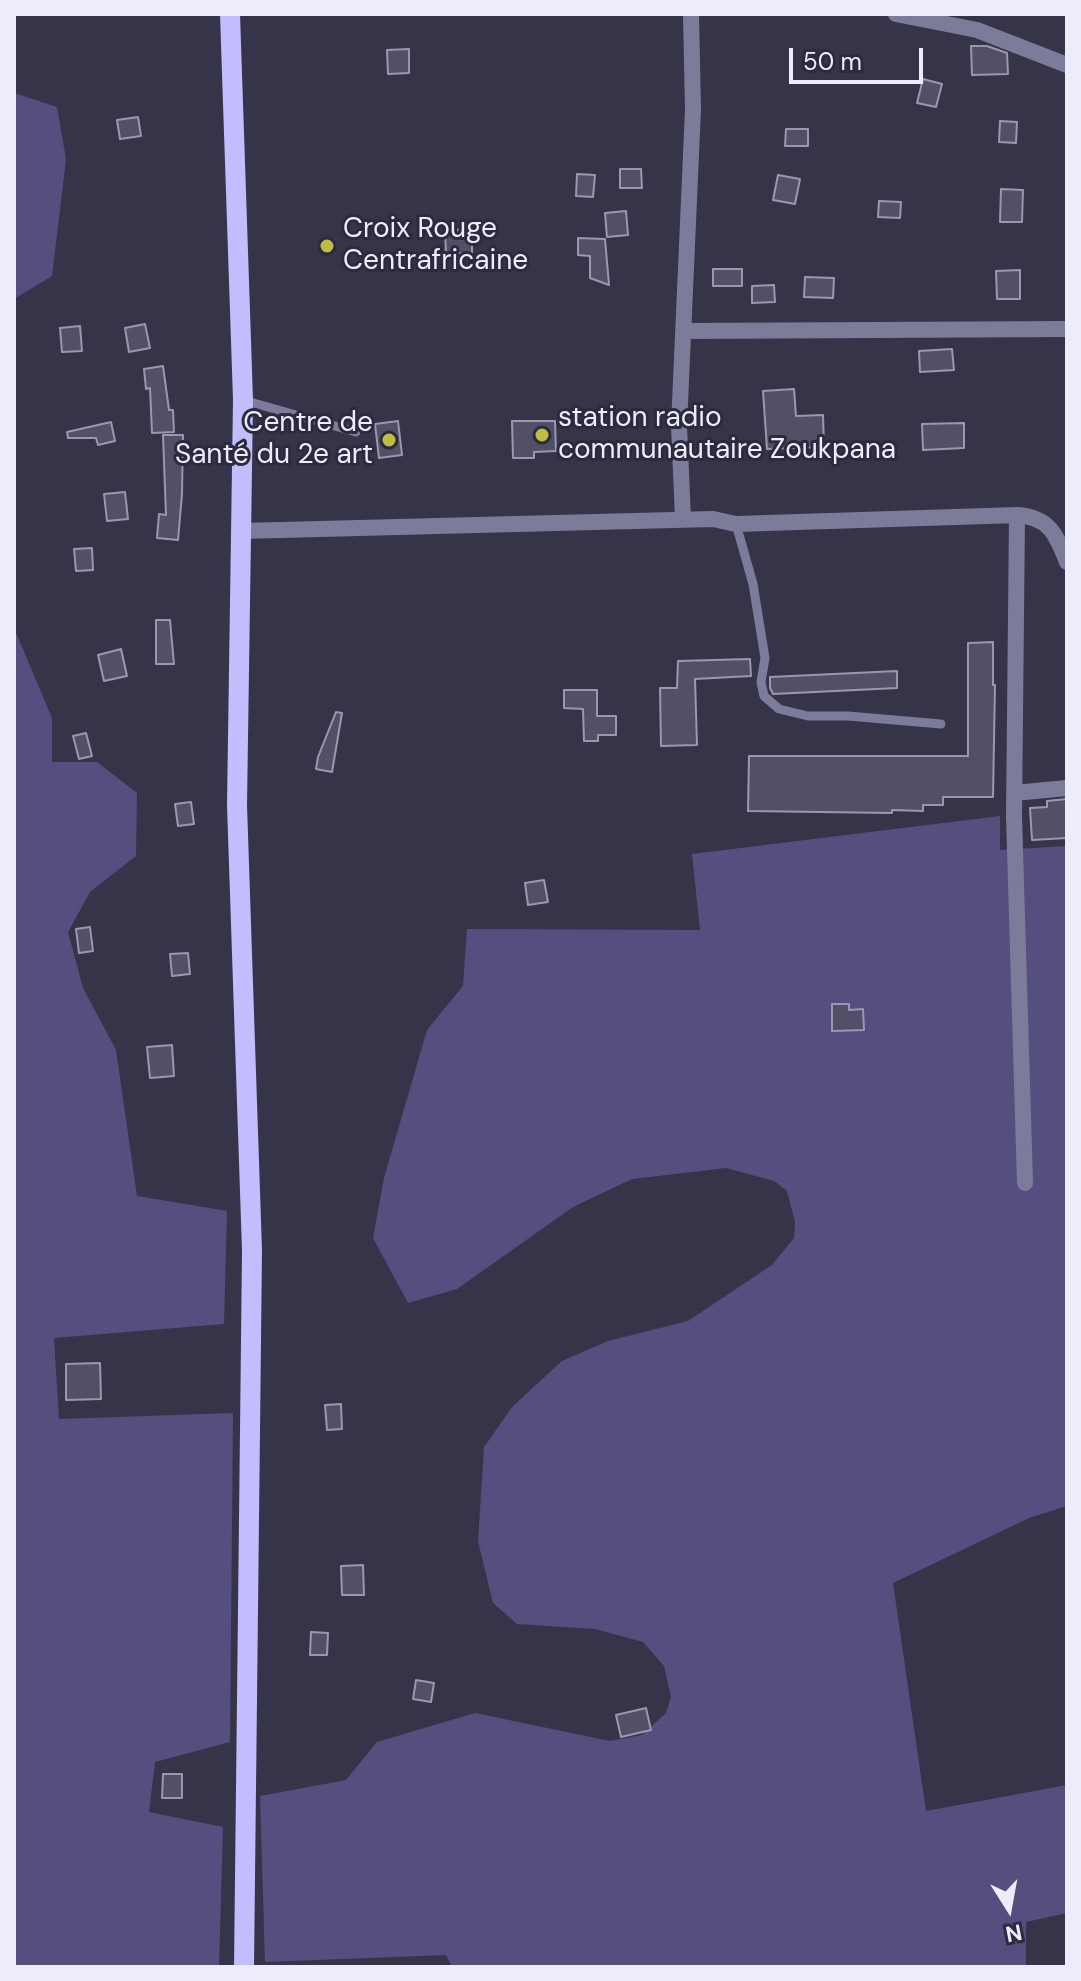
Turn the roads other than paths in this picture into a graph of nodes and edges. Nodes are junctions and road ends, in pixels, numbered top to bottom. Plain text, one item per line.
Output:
1 (230, 14) edge
2 (691, 14) edge
3 (896, 14) edge
4 (1067, 65) edge
5 (1067, 329) edge
6 (684, 331) junction
7 (243, 400) junction
8 (356, 432) dead end
9 (1017, 515) junction
10 (683, 519) junction
11 (736, 524) junction
12 (241, 531) junction
13 (1067, 562) edge
14 (941, 724) dead end
15 (1067, 788) edge
16 (1014, 793) junction
17 (1025, 1183) dead end
18 (244, 1967) edge

1 - 7 main road
2 - 6 street
3 - 4 street
5 - 6 street
6 - 10 street
7 - 8 lane
7 - 12 main road
9 - 11 street
9 - 13 street
9 - 16 street
10 - 11 street
10 - 12 street
11 - 14 lane
12 - 18 main road
15 - 16 street
16 - 17 street

